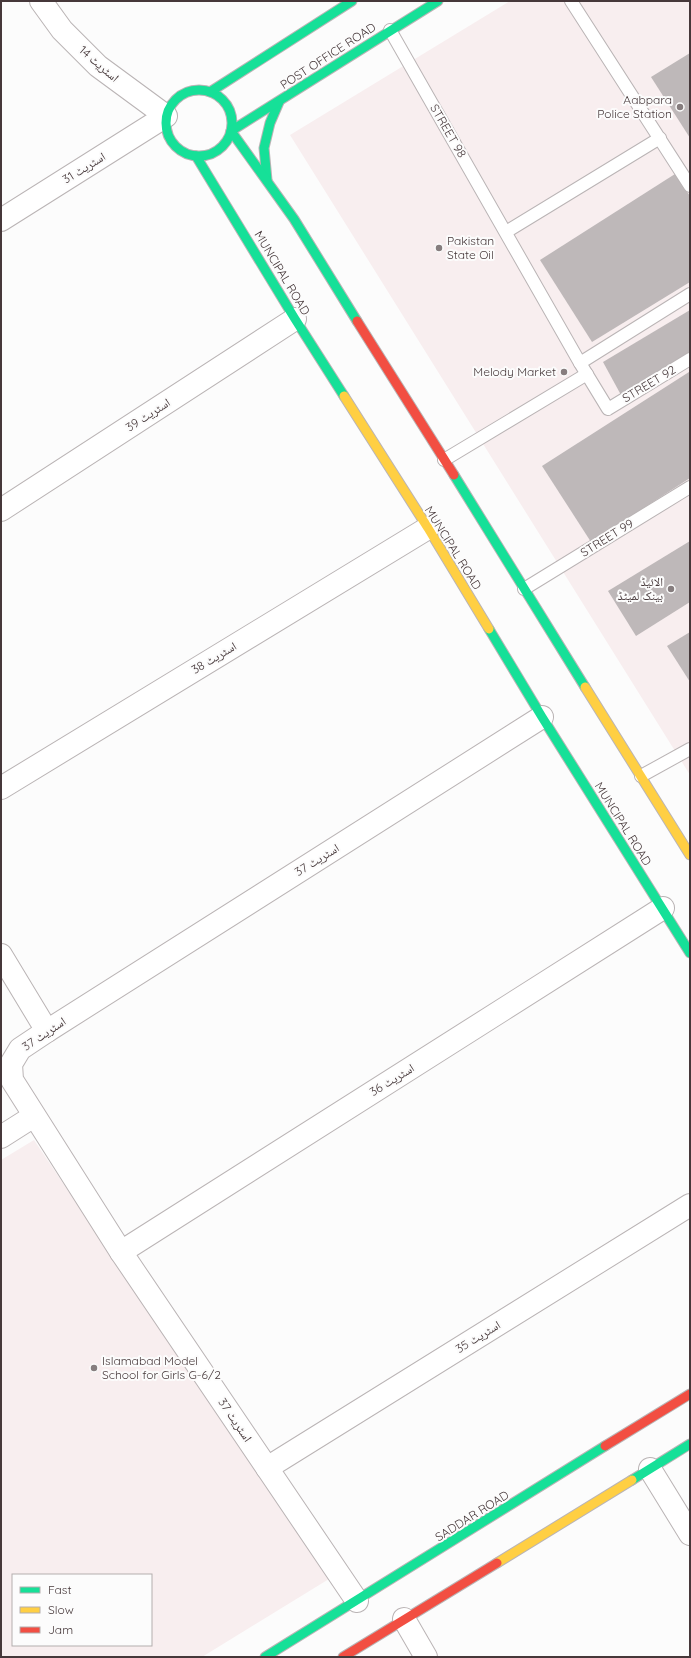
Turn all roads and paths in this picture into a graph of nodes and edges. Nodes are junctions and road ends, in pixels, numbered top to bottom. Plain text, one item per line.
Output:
1 (41, 1) edge
2 (352, 1) edge
3 (438, 1) edge
4 (571, 1) edge
5 (390, 30) junction
6 (210, 92) junction
7 (279, 102) junction
8 (166, 116) junction
9 (232, 131) junction
10 (660, 138) junction
11 (196, 156) junction
12 (268, 183) junction
13 (690, 186) edge
14 (1, 220) edge
15 (506, 232) junction
16 (690, 294) edge
17 (295, 319) junction
18 (690, 359) edge
19 (580, 362) junction
20 (587, 374) junction
21 (608, 409) joint
22 (444, 460) junction
23 (690, 487) edge
24 (1, 510) edge
25 (428, 528) junction
26 (524, 589) junction
27 (542, 717) junction
28 (690, 749) edge
29 (640, 776) junction
30 (1, 788) edge
31 (690, 855) edge
32 (663, 908) junction
33 (690, 952) edge
34 (1, 955) edge
35 (48, 1031) junction
36 (34, 1116) junction
37 (1, 1137) edge
38 (690, 1205) edge
39 (121, 1252) junction
40 (690, 1394) edge
41 (690, 1444) edge
42 (267, 1468) junction
43 (650, 1469) junction
44 (690, 1534) edge
45 (356, 1601) junction
46 (404, 1619) junction
47 (265, 1657) edge
48 (343, 1657) edge
49 (426, 1657) edge

1 - 8 street, اسٹریٹ 14
2 - 6 street
3 - 5 street, POST OFFICE ROAD
4 - 10 lane
5 - 7 street, POST OFFICE ROAD
5 - 15 lane, STREET 98
6 - 8 street
6 - 9 street
7 - 9 street, POST OFFICE ROAD
7 - 12 street
8 - 11 street
8 - 14 street, اسٹریٹ 31
9 - 11 street
9 - 12 street
10 - 13 lane
10 - 15 lane
11 - 17 street, MUNCIPAL ROAD
12 - 22 street
15 - 19 lane, STREET 98
16 - 19 lane
17 - 24 street, اسٹریٹ 39
17 - 25 street, MUNCIPAL ROAD
18 - 21 lane, STREET 92
19 - 20 lane, STREET 98
20 - 21 lane, STREET 98
20 - 22 lane
22 - 26 street
23 - 26 lane, STREET 99
25 - 27 street, MUNCIPAL ROAD
25 - 30 street, اسٹریٹ 38
26 - 29 street
27 - 32 street, MUNCIPAL ROAD
27 - 35 street, اسٹریٹ 37
28 - 29 lane
29 - 31 street
32 - 33 street, MUNCIPAL ROAD
32 - 39 street, اسٹریٹ 36
34 - 35 street
35 - 36 street, اسٹریٹ 37
36 - 37 street
36 - 39 street, اسٹریٹ 37
38 - 42 street, اسٹریٹ 35
39 - 42 street, اسٹریٹ 37
40 - 45 street, SADDAR ROAD
41 - 43 street
42 - 45 street, اسٹریٹ 37
43 - 44 street
43 - 46 street
45 - 47 street, SADDAR ROAD
46 - 48 street
46 - 49 street

